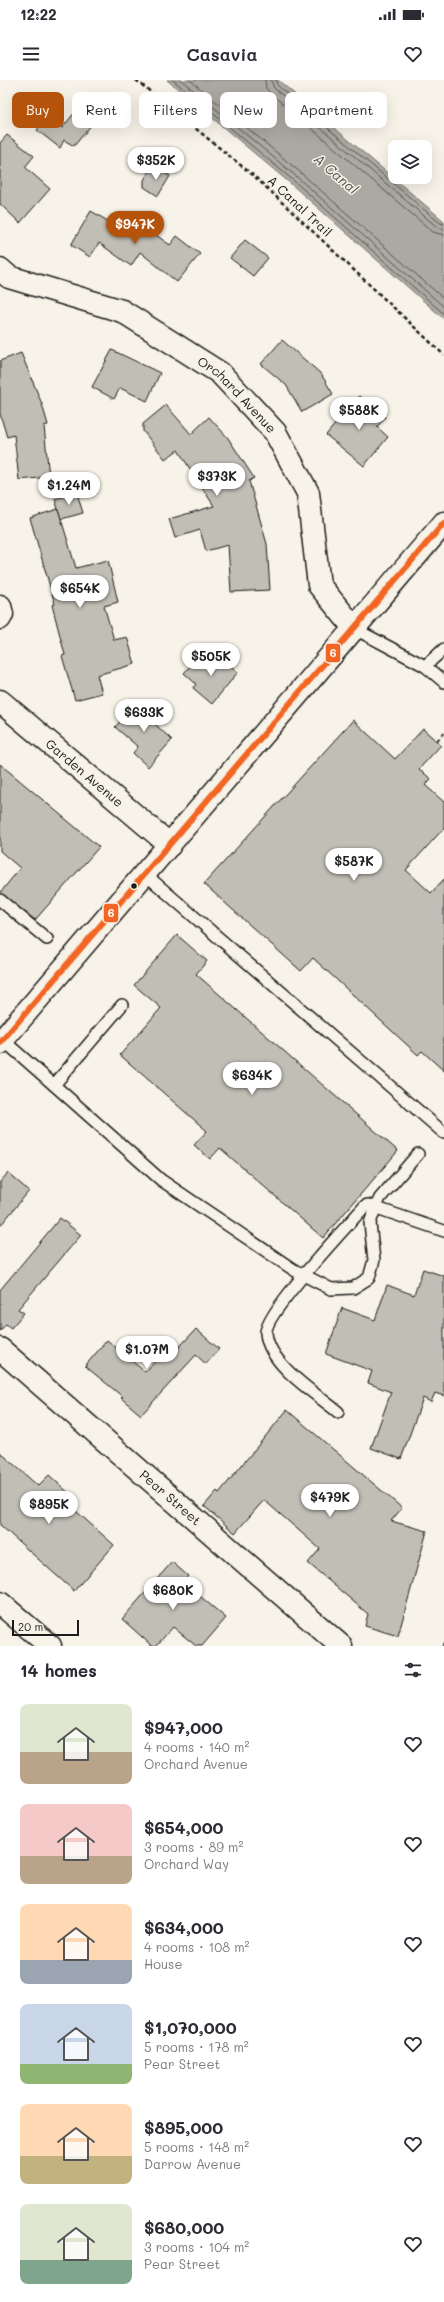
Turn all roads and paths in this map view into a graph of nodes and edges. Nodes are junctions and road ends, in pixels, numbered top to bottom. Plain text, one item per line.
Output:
1 (136, 80) edge
2 (3, 273) edge
3 (444, 356) edge
4 (444, 523) edge
5 (0, 606) edge
6 (0, 618) edge
7 (355, 629) junction
8 (444, 649) edge
9 (425, 666) junction
10 (444, 682) edge
11 (0, 701) edge
12 (444, 733) edge
13 (437, 741) dead end
14 (170, 845) junction
15 (146, 874) junction
16 (0, 900) edge
17 (47, 939) dead end
18 (122, 1005) dead end
19 (1, 1042) edge
20 (54, 1085) junction
21 (444, 1132) edge
22 (418, 1154) dead end
23 (375, 1209) junction
24 (443, 1229) edge
25 (304, 1275) junction
26 (0, 1349) edge
27 (338, 1412) dead end
28 (0, 1603) edge
29 (50, 1646) edge
30 (341, 1646) edge

1 - 3 path, A Canal Trail
2 - 7 street, Orchard Avenue
4 - 7 street
5 - 6 street
7 - 9 lane
7 - 14 street
8 - 9 lane
9 - 10 lane
11 - 14 street, Garden Avenue
12 - 13 path
14 - 15 street
15 - 19 street
15 - 21 lane
16 - 17 lane
18 - 20 lane
19 - 20 lane
20 - 25 lane
22 - 23 lane
23 - 24 lane
23 - 25 lane
23 - 25 lane
25 - 27 lane
26 - 30 street, Pear Street
28 - 29 street

